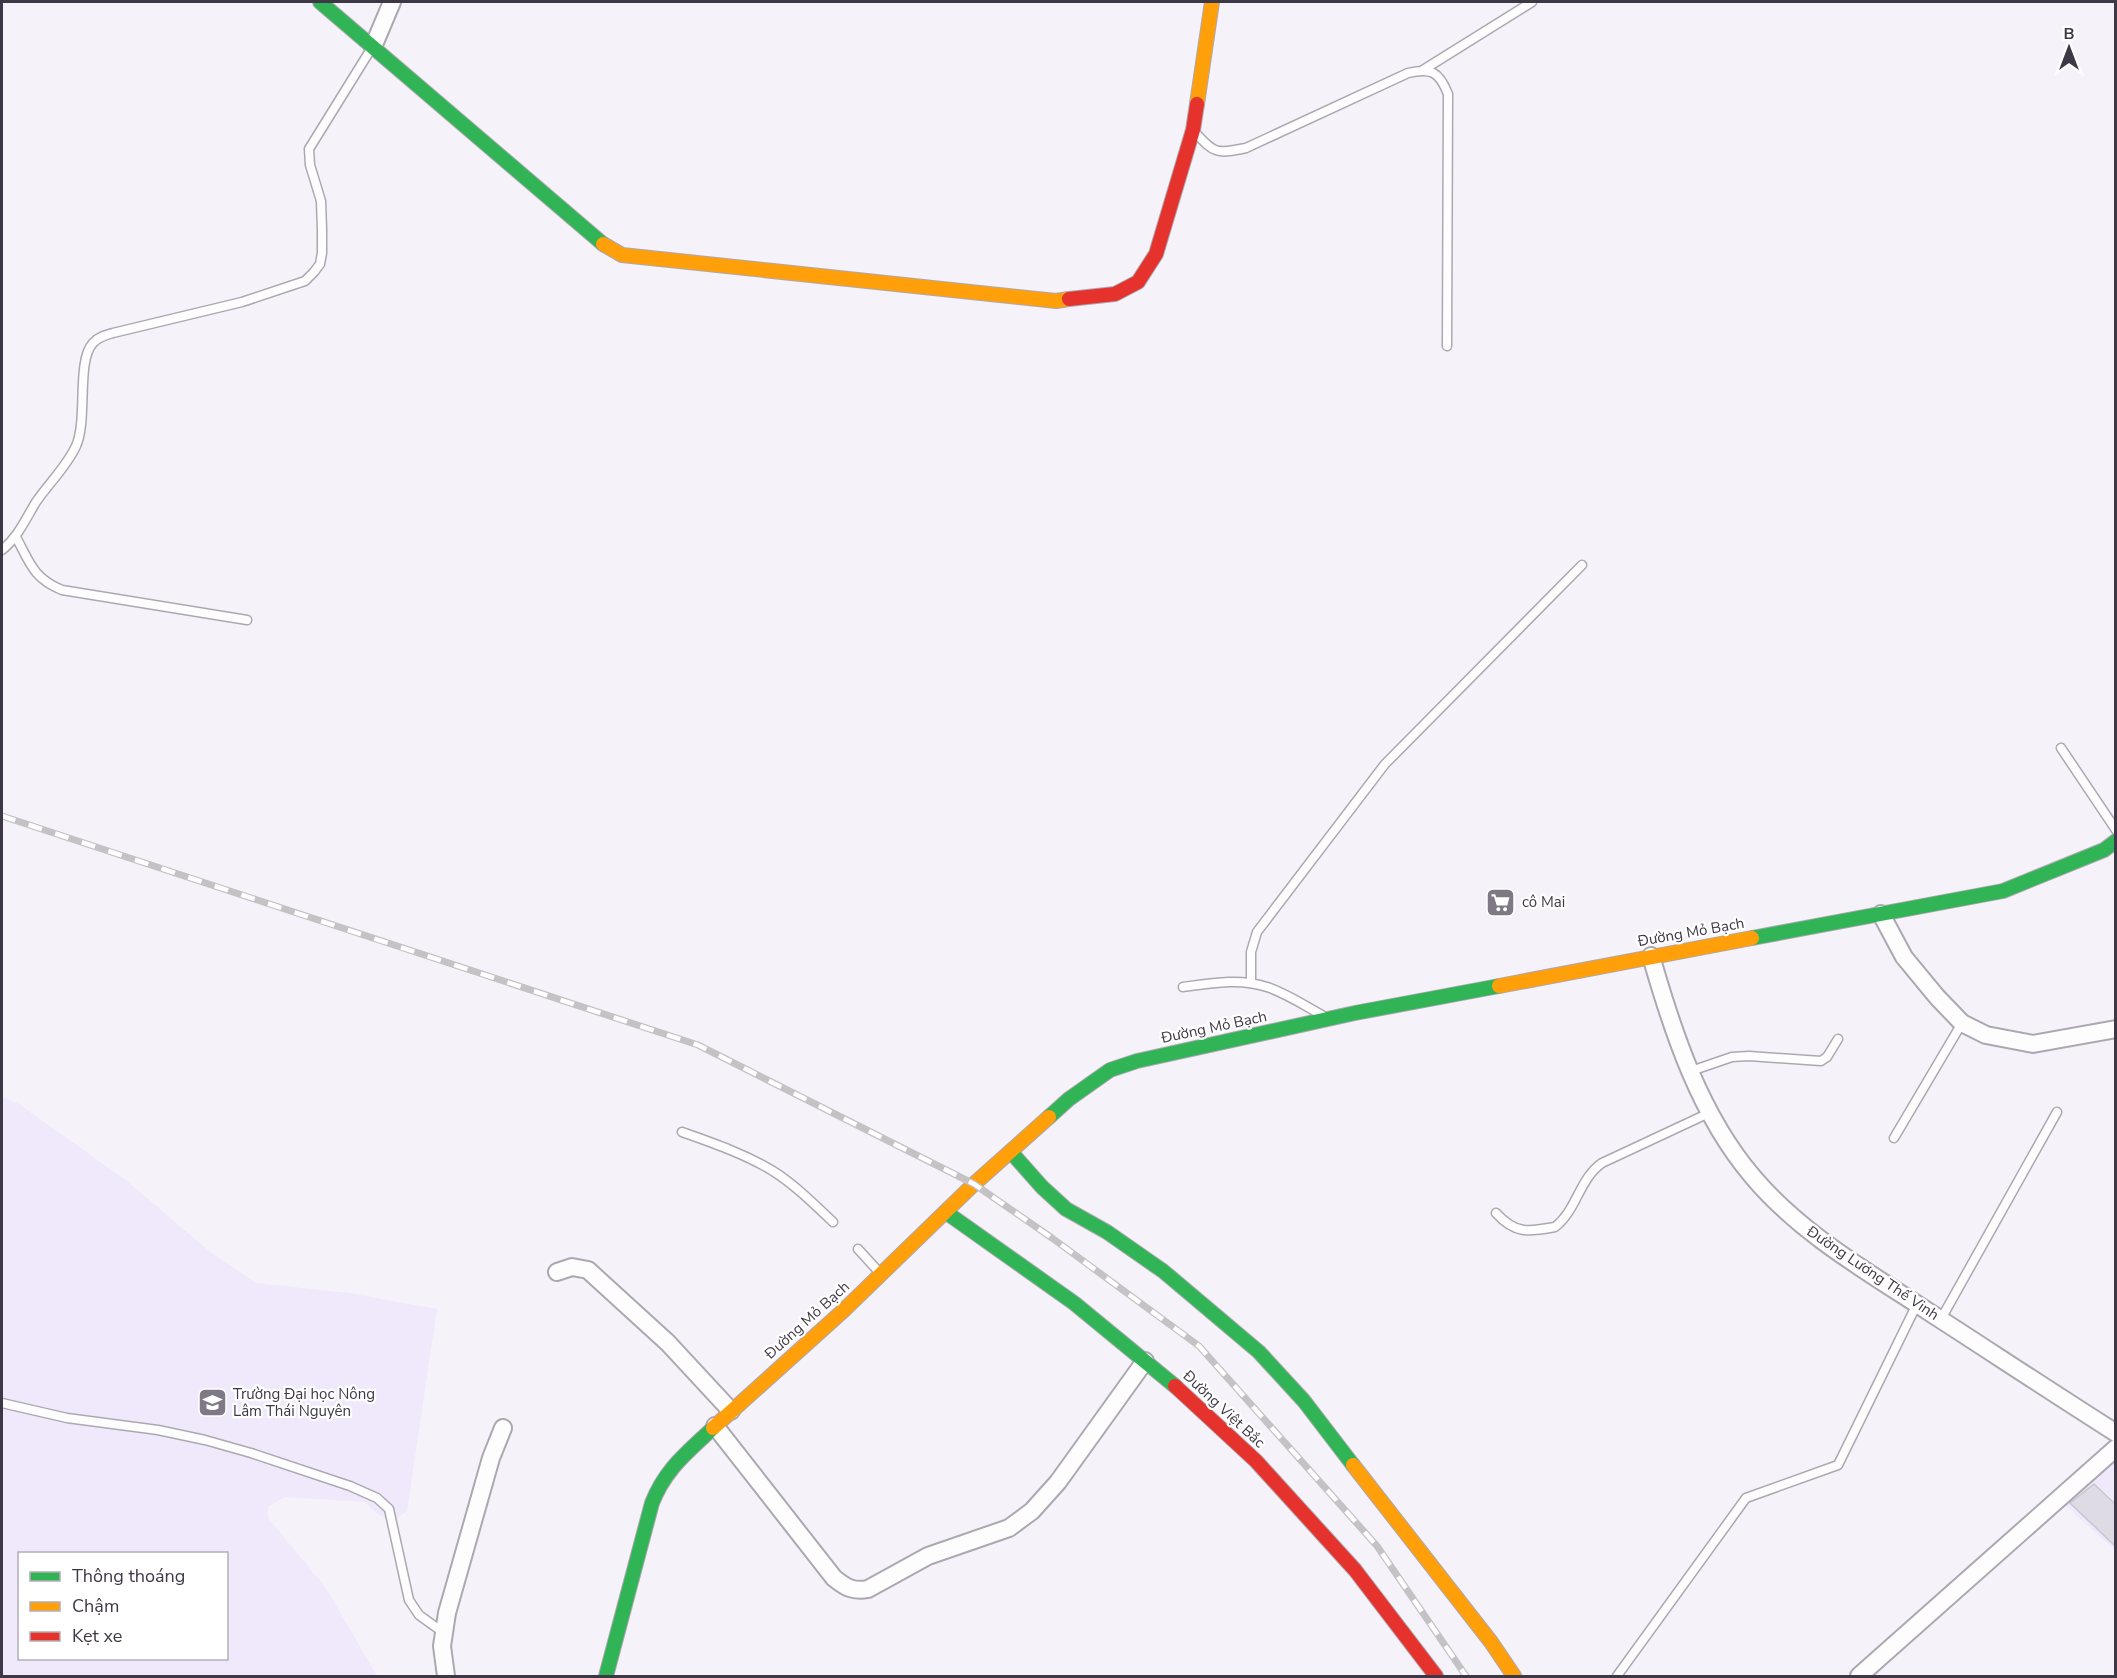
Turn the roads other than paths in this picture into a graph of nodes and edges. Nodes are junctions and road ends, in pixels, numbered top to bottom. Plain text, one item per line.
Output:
1 (320, 2) edge
2 (392, 2) edge
3 (1212, 2) edge
4 (1532, 2) edge
5 (372, 47) junction
6 (1423, 70) junction
7 (1192, 130) junction
8 (1447, 346) dead end
9 (16, 537) junction
10 (2, 550) edge
11 (1582, 565) dead end
12 (247, 620) dead end
13 (2061, 748) dead end
14 (2115, 830) edge
15 (2115, 841) edge
16 (1881, 914) junction
17 (1651, 956) junction
18 (1251, 983) junction
19 (1183, 987) dead end
20 (1330, 1019) junction
21 (1962, 1023) junction
22 (2115, 1029) edge
23 (1838, 1039) dead end
24 (1691, 1071) junction
25 (2057, 1112) dead end
26 (1709, 1113) junction
27 (682, 1132) dead end
28 (1894, 1138) dead end
29 (1011, 1152) junction
30 (946, 1213) junction
31 (1496, 1213) dead end
32 (833, 1222) dead end
33 (858, 1249) dead end
34 (557, 1272) dead end
35 (881, 1275) junction
36 (1917, 1304) junction
37 (1941, 1319) junction
38 (1145, 1361) junction
39 (2, 1403) edge
40 (731, 1411) junction
41 (716, 1426) junction
42 (503, 1428) dead end
43 (2115, 1433) edge
44 (2115, 1448) edge
45 (444, 1633) junction
46 (1859, 1676) edge
47 (446, 1677) edge
48 (606, 1677) edge
49 (1436, 1677) edge
50 (1514, 1677) edge
51 (1617, 1677) edge

1 - 5 street
2 - 5 street
3 - 7 street
4 - 6 lane
5 - 7 street
5 - 9 lane
6 - 7 lane
6 - 8 lane
9 - 10 lane
9 - 12 lane
11 - 18 lane
13 - 14 lane
15 - 16 street, Đường Mỏ Bạch
16 - 17 street, Đường Mỏ Bạch
16 - 21 street
17 - 20 street, Đường Mỏ Bạch
17 - 24 street, Đường Lương Thế Vinh
18 - 19 lane
18 - 20 lane
20 - 29 street, Đường Mỏ Bạch
21 - 22 street
21 - 28 lane
23 - 24 lane
24 - 26 street, Đường Lương Thế Vinh
25 - 37 lane
26 - 31 lane
26 - 36 street, Đường Lương Thế Vinh
27 - 32 lane
29 - 30 street, Đường Mỏ Bạch
29 - 50 street
30 - 35 street, Đường Mỏ Bạch
30 - 38 street, Đường Việt Bắc
33 - 35 lane
34 - 40 street
35 - 40 street, Đường Mỏ Bạch
36 - 37 street, Đường Lương Thế Vinh
36 - 51 lane
37 - 43 street, Đường Lương Thế Vinh
38 - 41 street
38 - 49 street, Đường Việt Bắc
39 - 45 lane
40 - 41 street, Đường Mỏ Bạch
41 - 48 street, Đường Mỏ Bạch
42 - 45 street
44 - 46 street
45 - 47 street

